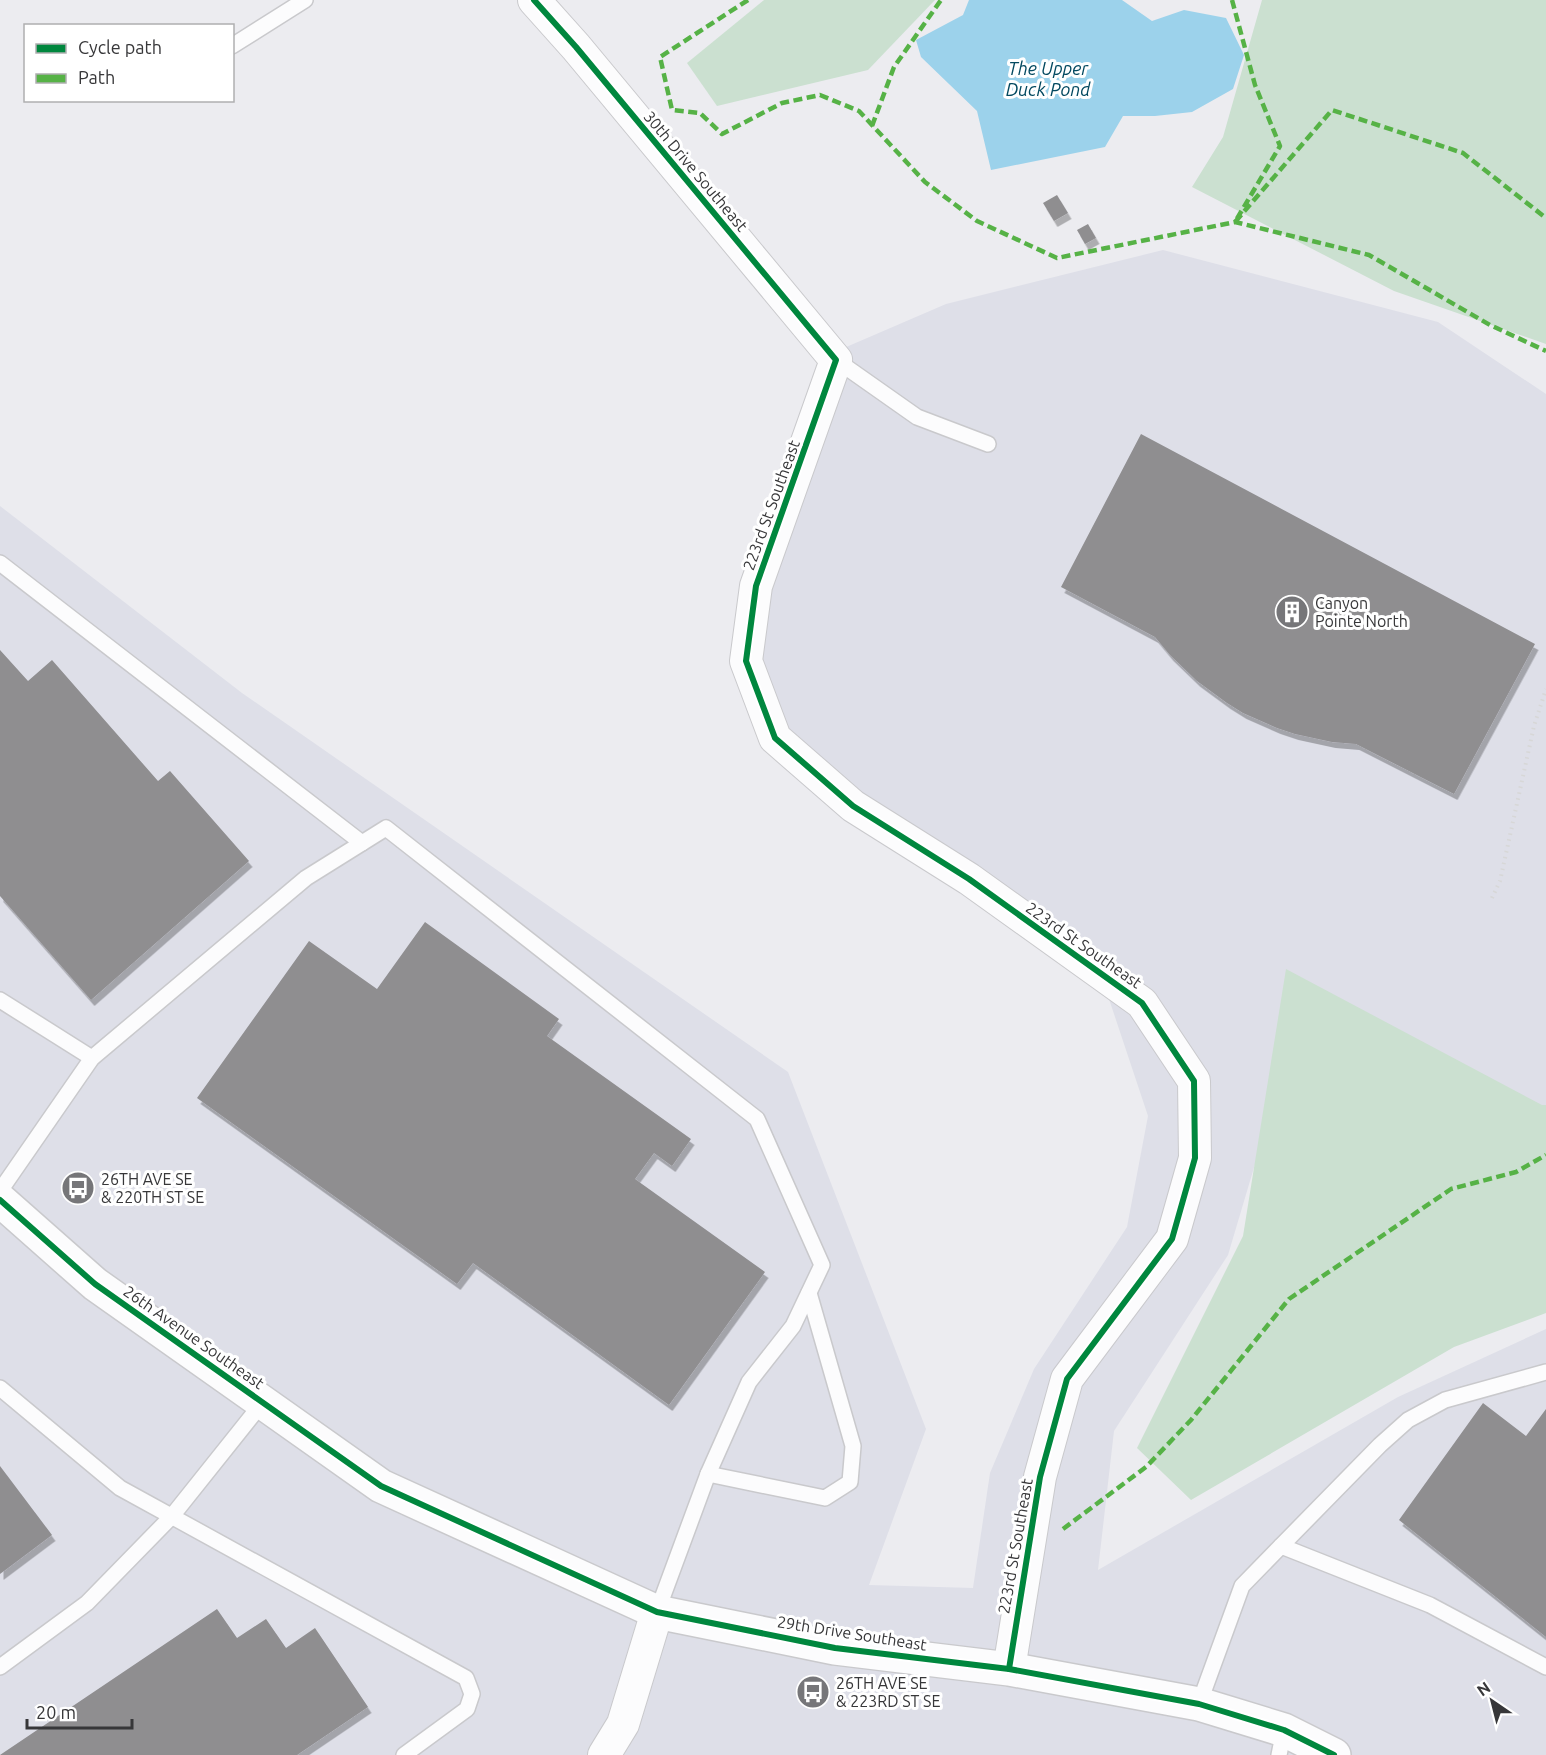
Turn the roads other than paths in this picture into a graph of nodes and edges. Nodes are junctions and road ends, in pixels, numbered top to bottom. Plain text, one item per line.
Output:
1 (305, 0) edge
2 (534, 0) edge
3 (234, 45) edge
4 (836, 360) junction
5 (988, 444) dead end
6 (0, 563) edge
7 (362, 843) junction
8 (0, 1000) edge
9 (92, 1058) junction
10 (0, 1191) edge
11 (0, 1200) edge
12 (809, 1293) junction
13 (1546, 1372) edge
14 (0, 1388) edge
15 (263, 1402) junction
16 (708, 1474) junction
17 (381, 1486) joint
18 (172, 1516) junction
19 (1281, 1546) junction
20 (657, 1611) junction
21 (1546, 1667) edge
22 (0, 1668) edge
23 (1009, 1669) junction
24 (1199, 1704) junction
25 (1282, 1743) edge
26 (404, 1755) edge
27 (604, 1755) edge
28 (1334, 1755) edge

1 - 3 lane
2 - 4 street, 30th Drive Southeast
4 - 5 lane
4 - 23 street, 223rd St Southeast
6 - 7 lane
7 - 9 lane
7 - 12 lane
8 - 9 lane
9 - 10 lane
11 - 15 street, 26th Avenue Southeast
12 - 16 lane
12 - 16 lane
13 - 19 lane
14 - 18 lane
15 - 17 street, 26th Avenue Southeast
15 - 18 lane
16 - 20 lane
17 - 20 street, 29th Drive Southeast
18 - 22 lane
18 - 26 lane
19 - 21 lane
19 - 24 lane
20 - 23 street, 29th Drive Southeast
20 - 27 street
23 - 24 street, 29th Drive Southeast
24 - 25 street, 29th Drive Southeast
25 - 28 street, 29th Drive Southeast

